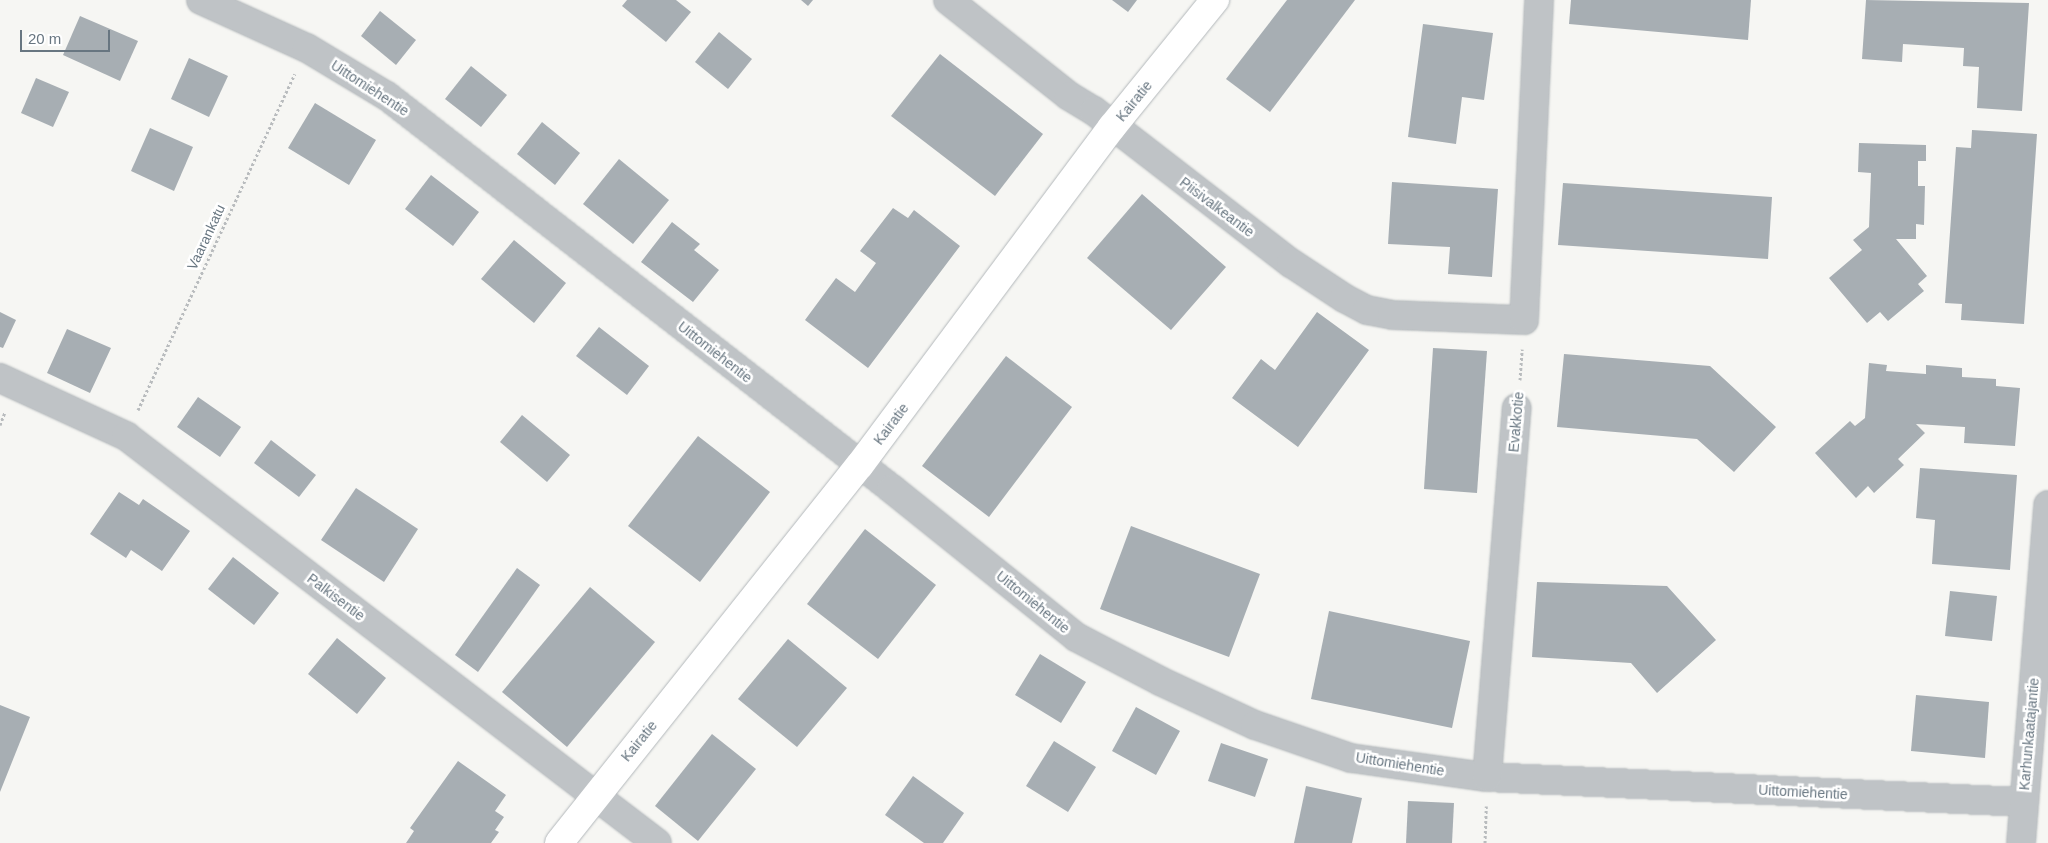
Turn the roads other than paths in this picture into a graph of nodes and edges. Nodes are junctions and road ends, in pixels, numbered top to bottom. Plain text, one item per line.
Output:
1 (201, 0) edge
2 (948, 0) edge
3 (1215, 0) edge
4 (1539, 0) edge
5 (1112, 128) junction
6 (0, 378) edge
7 (1517, 408) road end
8 (860, 465) junction
9 (2048, 505) edge
10 (2048, 518) edge
11 (1487, 777) junction
12 (594, 797) junction
13 (2024, 802) junction
14 (560, 843) edge
15 (657, 843) edge
16 (2021, 843) edge

1 - 8 street, Uittomiehentie
2 - 5 street, Piisivalkeantie
3 - 5 main road, Kairatie
4 - 5 street, Piisivalkeantie
5 - 8 main road, Kairatie
6 - 12 street, Palkisentie
7 - 11 street, Evakkotie
8 - 11 street, Uittomiehentie
8 - 12 main road, Kairatie
9 - 10 street, Karhunkaatajantie
10 - 13 street, Karhunkaatajantie
11 - 13 street, Uittomiehentie
12 - 14 main road, Kairatie
12 - 15 street, Palkisentie
13 - 16 street, Karhunkaatajantie

